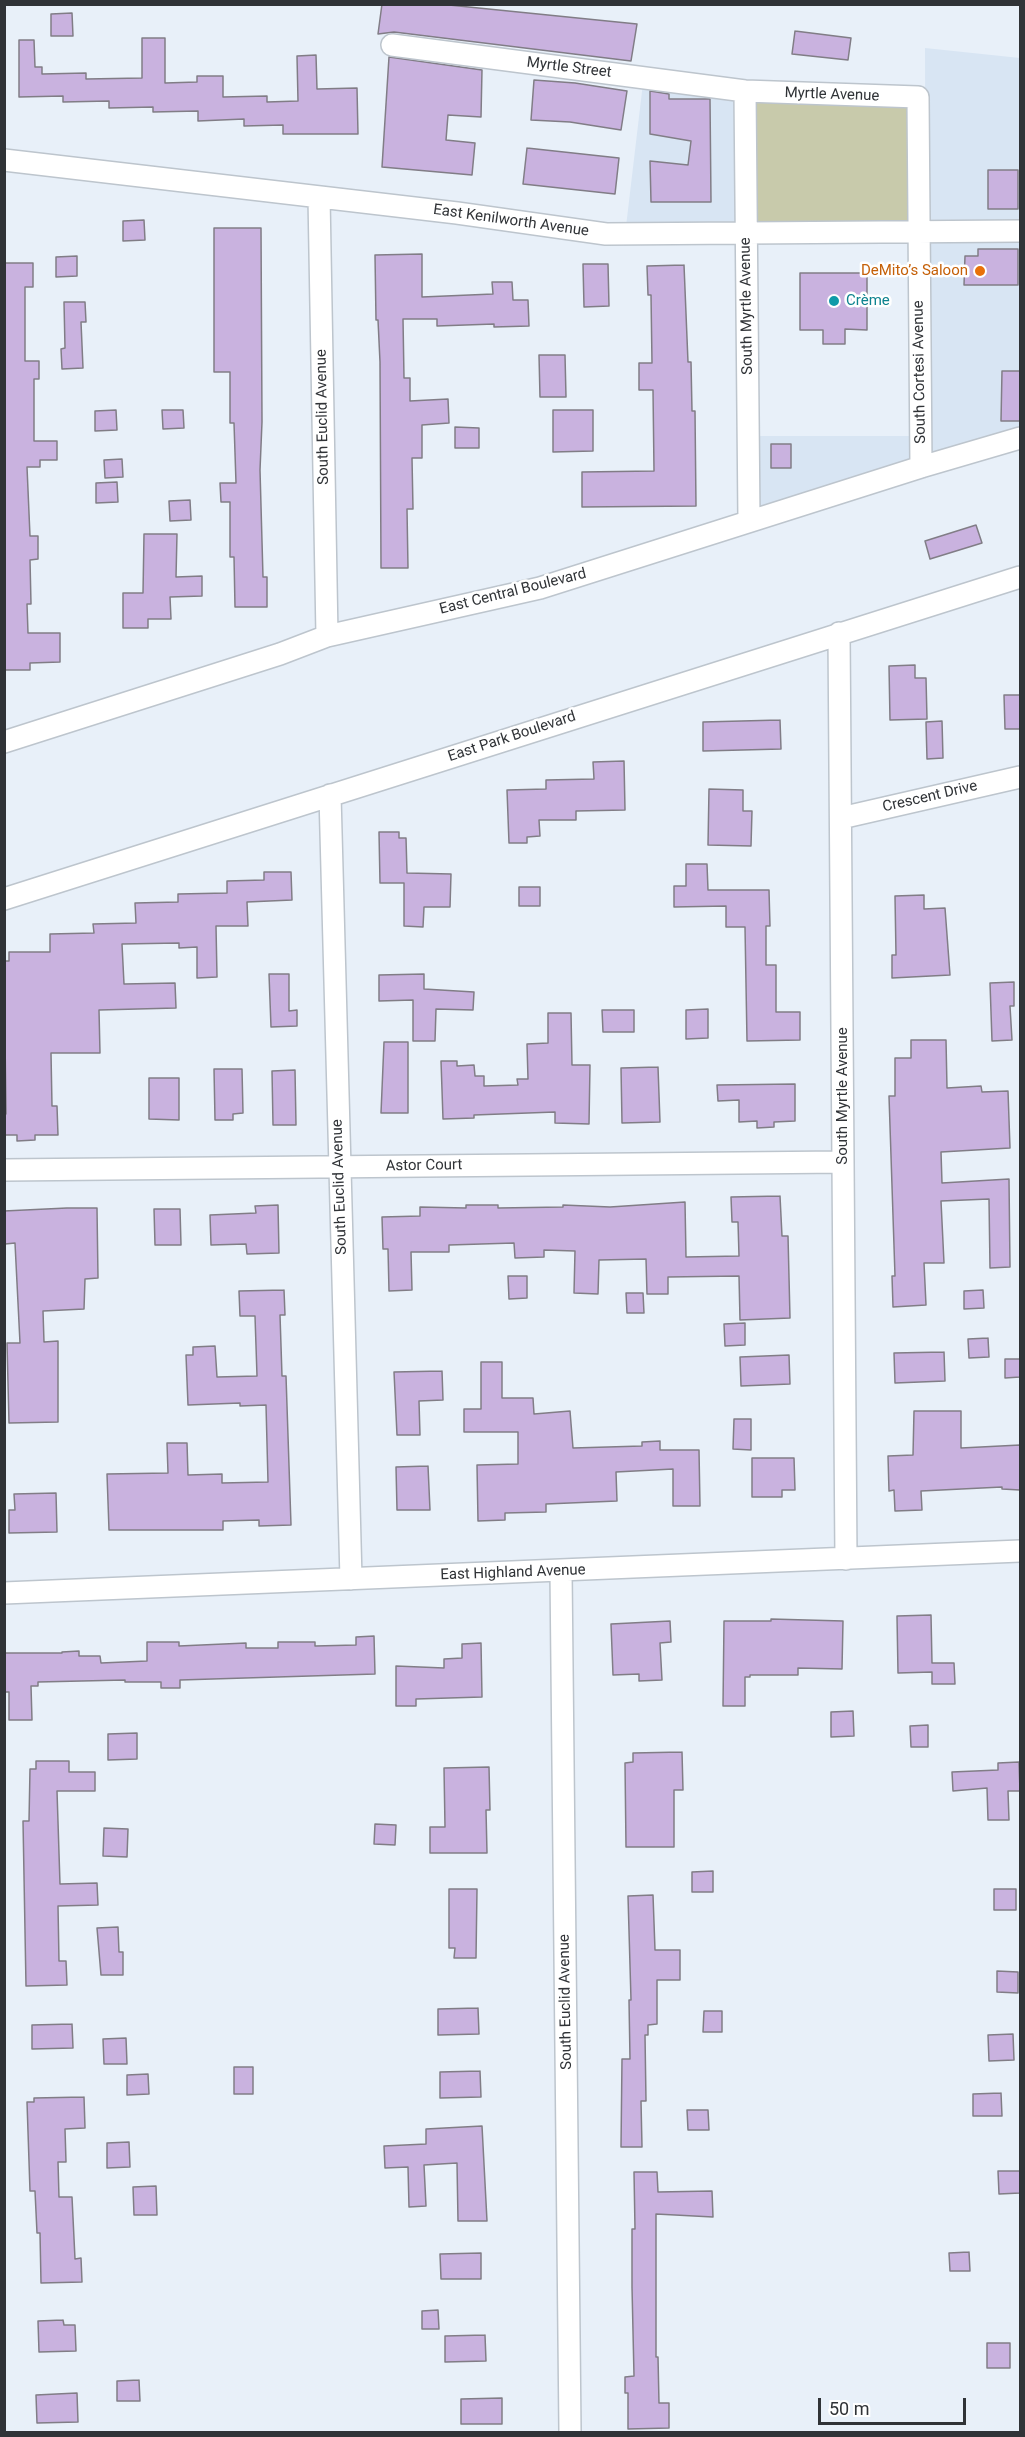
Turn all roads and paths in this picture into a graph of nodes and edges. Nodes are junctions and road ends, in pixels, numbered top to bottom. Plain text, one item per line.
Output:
1 (392, 45) dead end
2 (745, 91) junction
3 (918, 97) joint
4 (4, 160) edge
5 (319, 197) junction
6 (1020, 231) edge
7 (918, 232) junction
8 (746, 233) junction
9 (1020, 438) edge
10 (921, 468) junction
11 (749, 521) junction
12 (1020, 577) edge
13 (839, 633) junction
14 (327, 636) junction
15 (4, 742) edge
16 (1020, 777) edge
17 (330, 795) junction
18 (841, 818) junction
19 (4, 899) edge
20 (843, 1162) junction
21 (340, 1167) junction
22 (4, 1170) edge
23 (1020, 1551) edge
24 (846, 1559) junction
25 (561, 1571) junction
26 (351, 1579) junction
27 (4, 1593) edge
28 (570, 2433) edge

1 - 2 street, Myrtle Street
2 - 3 street, Myrtle Avenue
2 - 8 street, South Myrtle Avenue
3 - 7 street, South Cortesi Avenue
4 - 5 street, East Kenilworth Avenue
5 - 8 street, East Kenilworth Avenue
5 - 14 street, South Euclid Avenue
6 - 7 street, East Kenilworth Avenue
7 - 8 street, East Kenilworth Avenue
7 - 10 street, South Cortesi Avenue
8 - 11 street, South Myrtle Avenue
9 - 10 street, East Central Boulevard
10 - 11 street, East Central Boulevard
11 - 14 street, East Central Boulevard
12 - 13 street, East Park Boulevard
13 - 17 street, East Park Boulevard
13 - 18 street, South Myrtle Avenue
14 - 15 street, East Central Boulevard
16 - 18 street, Crescent Drive
17 - 19 street, East Park Boulevard
17 - 21 street, South Euclid Avenue
18 - 20 street, South Myrtle Avenue
20 - 21 street, Astor Court
20 - 24 street, South Myrtle Avenue
21 - 22 street, Astor Court
21 - 26 street, South Euclid Avenue
23 - 24 street, East Highland Avenue
24 - 25 street, East Highland Avenue
25 - 26 street, East Highland Avenue
25 - 28 street, South Euclid Avenue
26 - 27 street, East Highland Avenue

